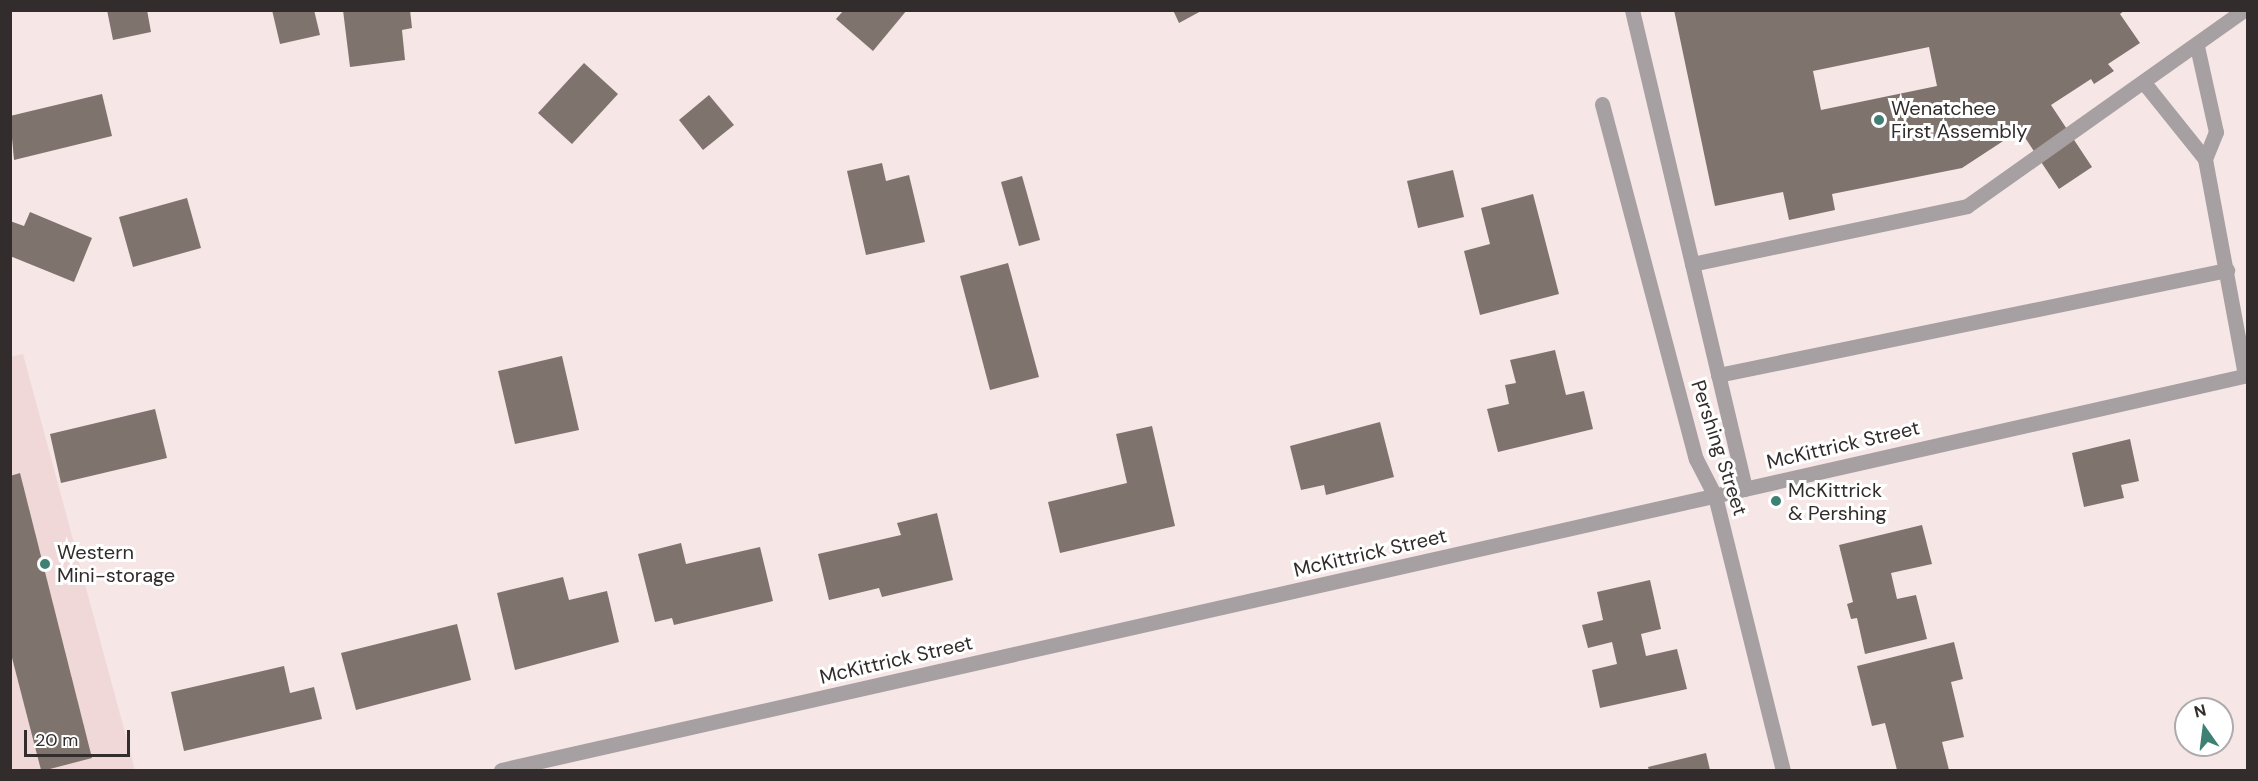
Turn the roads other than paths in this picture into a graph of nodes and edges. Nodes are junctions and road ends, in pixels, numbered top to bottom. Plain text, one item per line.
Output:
1 (1632, 10) edge
2 (2244, 10) edge
3 (2197, 46) junction
4 (2145, 84) junction
5 (1602, 104) dead end
6 (2205, 159) junction
7 (1692, 264) junction
8 (2227, 270) junction
9 (1718, 375) junction
10 (2246, 375) edge
11 (1745, 489) junction
12 (1715, 496) junction
13 (501, 771) edge
14 (1783, 771) edge

1 - 7 street
2 - 3 street
3 - 4 street
3 - 6 street
4 - 6 street
4 - 7 street
5 - 12 street, Pershing Street
6 - 8 street
7 - 9 street
8 - 9 street
8 - 10 street
9 - 11 street
10 - 11 street, McKittrick Street
11 - 12 street, McKittrick Street
12 - 13 street, McKittrick Street
12 - 14 street, Pershing Street

